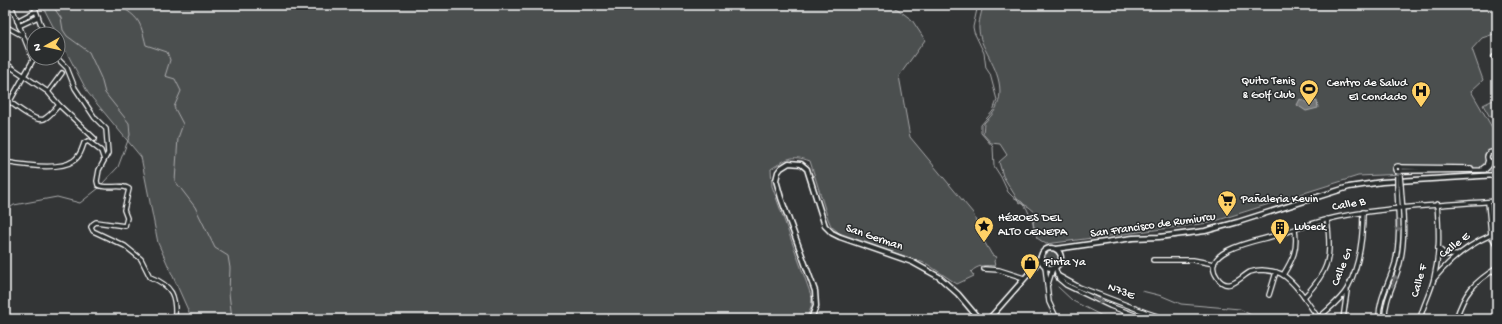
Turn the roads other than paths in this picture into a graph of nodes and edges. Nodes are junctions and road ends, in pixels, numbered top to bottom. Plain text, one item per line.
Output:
1 (11, 5) edge
2 (34, 5) edge
3 (36, 11) junction
4 (38, 17) junction
5 (17, 21) junction
6 (5, 26) edge
7 (19, 26) junction
8 (41, 26) edge
9 (23, 36) junction
10 (1494, 57) dead end
11 (1497, 61) edge
12 (5, 63) edge
13 (65, 66) edge
14 (62, 73) dead end
15 (24, 76) junction
16 (48, 92) junction
17 (5, 98) edge
18 (10, 101) junction
19 (58, 105) junction
20 (95, 139) dead end
21 (104, 160) junction
22 (1492, 161) junction
23 (5, 162) edge
24 (1497, 166) edge
25 (1497, 176) edge
26 (1399, 186) junction
27 (1497, 201) edge
28 (1488, 202) junction
29 (1437, 204) junction
30 (1398, 208) junction
31 (1402, 208) junction
32 (1363, 212) junction
33 (1327, 219) junction
34 (1295, 230) junction
35 (1491, 235) junction
36 (1497, 246) edge
37 (1069, 248) junction
38 (1438, 248) junction
39 (1056, 249) junction
40 (1456, 255) junction
41 (1061, 256) junction
42 (1041, 257) junction
43 (1153, 260) dead end
44 (1214, 264) junction
45 (1045, 266) junction
46 (984, 268) dead end
47 (1054, 268) junction
48 (1497, 268) edge
49 (1032, 270) junction
50 (1276, 272) junction
51 (1283, 275) junction
52 (1024, 278) junction
53 (1434, 279) junction
54 (1047, 287) junction
55 (1078, 289) junction
56 (1347, 290) junction
57 (1269, 295) dead end
58 (1304, 297) junction
59 (1112, 300) junction
60 (1336, 301) junction
61 (1119, 303) junction
62 (1344, 305) junction
63 (1110, 306) junction
64 (1116, 308) junction
65 (1497, 312) edge
66 (175, 319) edge
67 (811, 319) edge
68 (979, 319) edge
69 (990, 319) edge
70 (1056, 319) edge
71 (1146, 319) edge
72 (1180, 319) edge
73 (1319, 319) edge
74 (1343, 319) edge
75 (1379, 319) edge
76 (1385, 319) edge
77 (1420, 319) edge
78 (1456, 319) edge
79 (1492, 319) edge

1 - 5 street
2 - 3 street
3 - 4 street
3 - 5 street
4 - 7 street
4 - 8 street
5 - 7 street
6 - 9 street
7 - 9 street
9 - 15 street
10 - 11 street
12 - 15 street
13 - 21 street
14 - 16 street
15 - 16 street
15 - 18 street
16 - 19 street
17 - 18 street
18 - 19 street
19 - 20 street
21 - 23 street
21 - 66 street
22 - 24 street
22 - 25 street
22 - 26 street, bridge
25 - 37 main road, San Francisco de Rumiurcu
26 - 30 street
26 - 31 street
27 - 28 street, Calle B
28 - 29 street, Calle B
28 - 35 street
29 - 31 street, Calle B
29 - 38 street, Calle F
30 - 31 street, Calle B
30 - 32 street, Calle B
30 -> 75 street
76 -> 31 street
32 - 33 street, Calle B
32 - 56 street, Calle G1
33 - 34 street, Calle B
33 - 58 street
34 - 44 street, Calle B
34 - 51 street
35 - 36 street
35 - 40 street, Calle E
37 - 39 main road, San Francisco de Rumiurcu
37 - 41 main road
38 - 40 street
38 - 53 street, Calle F
39 - 41 main road
39 - 42 main road
40 - 53 street, Calle E
41 - 47 main road
42 - 45 main road
42 - 49 main road
43 - 44 street
44 - 50 street
45 - 47 main road
45 - 49 main road
45 - 54 street
46 - 52 street
47 - 54 street
47 - 55 street, N73E
48 - 78 street
49 - 52 main road
50 - 51 street
50 - 57 street
51 - 58 street
52 - 69 main road
53 - 77 street, Calle F
54 - 70 street
55 - 59 street, N73E
55 -> 63 street, N73E
56 - 60 street, Calle G1
56 - 62 street
58 - 73 street
59 - 61 street, N73E
59 - 63 street
60 - 62 street
60 - 73 street, Calle G1
61 - 64 street
61 - 72 street, N73E
62 - 74 street
63 - 64 street, N73E
64 - 71 street, N73E
65 - 79 street
67 - 68 main road, San German

